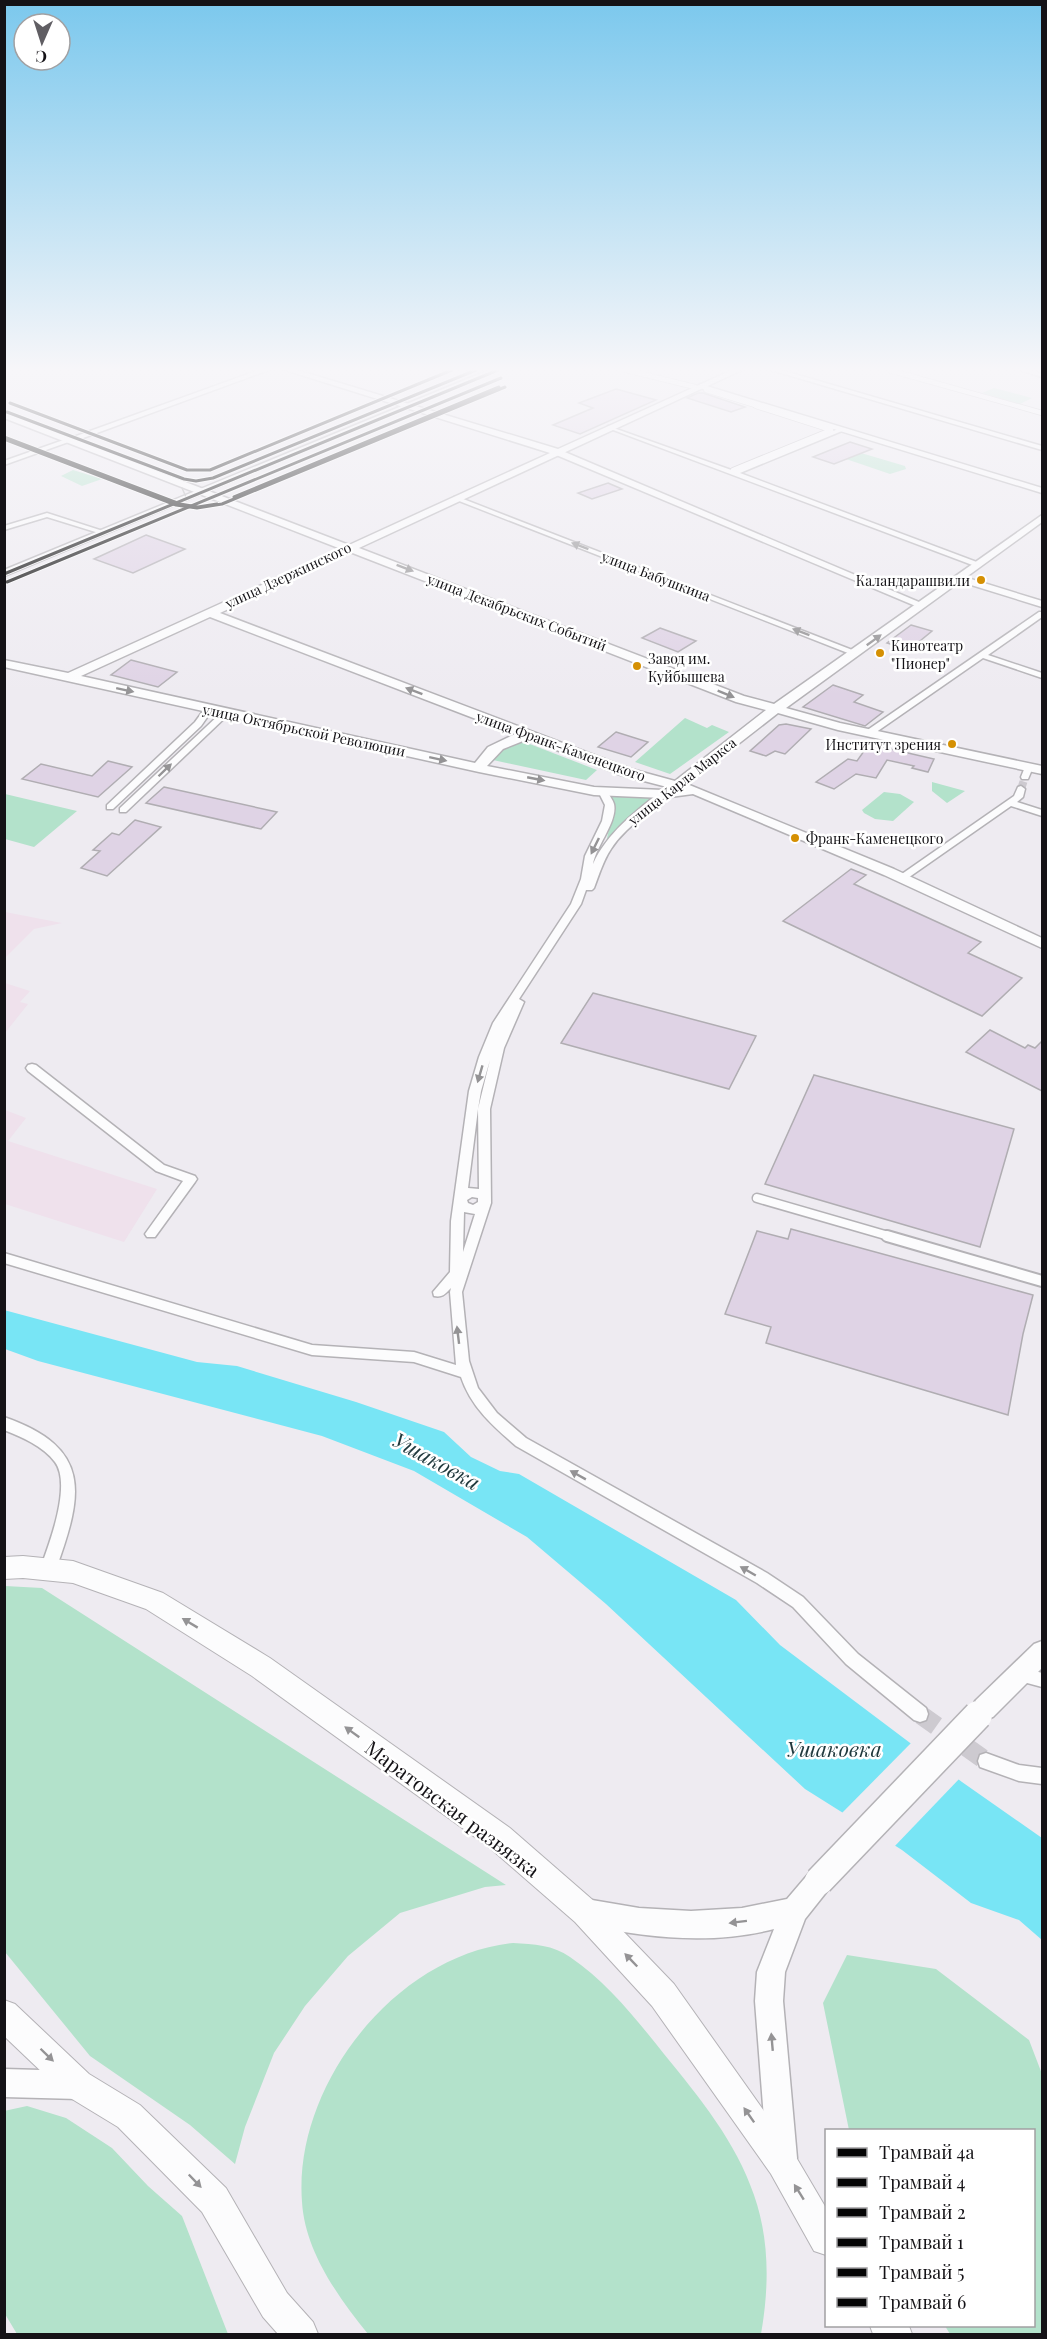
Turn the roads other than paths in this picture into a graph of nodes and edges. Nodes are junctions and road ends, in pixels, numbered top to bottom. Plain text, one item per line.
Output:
1 (175, 479) edge
2 (231, 479) edge
3 (497, 479) edge
4 (622, 479) edge
5 (752, 479) edge
6 (1003, 479) edge
7 (1042, 491) edge
8 (200, 492) junction
9 (456, 498) junction
10 (1042, 518) edge
11 (4, 528) edge
12 (104, 533) junction
13 (350, 546) junction
14 (978, 564) junction
15 (4, 573) edge
16 (958, 578) junction
17 (921, 604) junction
18 (1042, 604) edge
19 (208, 612) junction
20 (1042, 614) edge
21 (856, 653) junction
22 (981, 656) junction
23 (4, 663) edge
24 (1042, 676) edge
25 (68, 678) junction
26 (209, 709) junction
27 (775, 710) junction
28 (226, 713) junction
29 (869, 733) junction
30 (527, 735) junction
31 (478, 768) junction
32 (1042, 770) edge
33 (651, 780) junction
34 (680, 784) junction
35 (1021, 789) tunnel mouth
36 (604, 793) junction
37 (702, 793) junction
38 (643, 794) junction
39 (663, 794) junction
40 (1010, 803) junction
41 (110, 807) dead end
42 (123, 810) dead end
43 (1042, 813) edge
44 (902, 878) junction
45 (1042, 944) edge
46 (34, 1070) dead end
47 (757, 1197) dead end
48 (460, 1201) junction
49 (485, 1201) junction
50 (151, 1234) dead end
51 (4, 1258) edge
52 (456, 1274) junction
53 (1042, 1281) edge
54 (439, 1292) dead end
55 (456, 1292) junction
56 (466, 1373) junction
57 (4, 1423) edge
58 (4, 1568) edge
59 (48, 1569) junction
60 (1042, 1652) edge
61 (1032, 1677) edge
62 (920, 1714) tunnel mouth
63 (986, 1761) tunnel mouth
64 (1042, 1776) edge
65 (795, 1910) junction
66 (585, 1912) junction
67 (4, 2015) edge
68 (4, 2083) edge
69 (78, 2085) junction
70 (782, 2163) junction
71 (821, 2230) edge
72 (278, 2320) edge
73 (301, 2334) edge

1 - 8 main road, улица Декабрьских Событий
2 - 8 street
3 - 9 main road, улица Дзержинского
4 - 17 street
5 - 14 street
6 - 7 street
8 - 12 street
8 - 13 main road, улица Декабрьских Событий
9 - 13 main road, улица Дзержинского
21 -> 9 street, улица Бабушкина
10 - 14 main road, улица Карла Маркса
11 - 12 street
12 - 15 street
13 - 19 main road, улица Дзержинского
13 -> 27 main road, улица Декабрьских Событий
14 - 16 main road, улица Карла Маркса
16 - 17 main road, улица Карла Маркса
16 - 18 street
21 -> 17 main road, улица Карла Маркса
19 - 25 main road, улица Дзержинского
30 -> 19 main road, улица Франк-Каменецкого
20 - 22 street
21 - 27 main road, улица Карла Маркса
22 - 24 street
22 - 29 street
23 - 25 main road, улица Октябрьской Революции
25 -> 26 main road, улица Октябрьской Революции
26 - 28 main road, улица Октябрьской Революции
26 - 41 street
27 - 29 main road, улица Декабрьских Событий
27 - 34 main road, улица Карла Маркса
28 -> 31 main road, улица Октябрьской Революции
42 -> 28 street
29 - 32 main road, улица Декабрьских Событий
30 - 31 main road
30 - 33 main road, улица Франк-Каменецкого
31 -> 36 main road, улица Октябрьской Революции
33 - 34 main road, улица Франк-Каменецкого
33 - 38 main road
34 - 37 main road, улица Франк-Каменецкого
34 - 39 main road, улица Карла Маркса
35 - 40 street
36 - 38 main road, улица Октябрьской Революции
36 -> 48 street
37 - 39 main road, улица Октябрьской Революции
37 - 44 main road, улица Франк-Каменецкого
38 - 39 main road, улица Октябрьской Революции
39 - 49 street, улица Карла Маркса
40 - 43 street
40 - 44 street
44 - 45 main road, улица Франк-Каменецкого
46 - 50 street
47 - 53 street
48 - 49 street
48 - 52 street
49 - 55 street, улица Карла Маркса
51 - 56 street
52 - 54 street
52 - 55 street
56 -> 55 street
62 -> 56 street
57 - 59 street
58 - 59 main road, Маратовская развязка
66 -> 59 main road, Маратовская развязка
60 - 61 main road
61 - 65 main road, bridge
63 - 64 street
65 -> 66 main road
70 -> 65 main road
70 -> 66 main road, Маратовская развязка
67 -> 69 main road
68 - 69 main road
69 -> 72 main road
71 -> 70 main road, Маратовская развязка
72 - 73 main road

